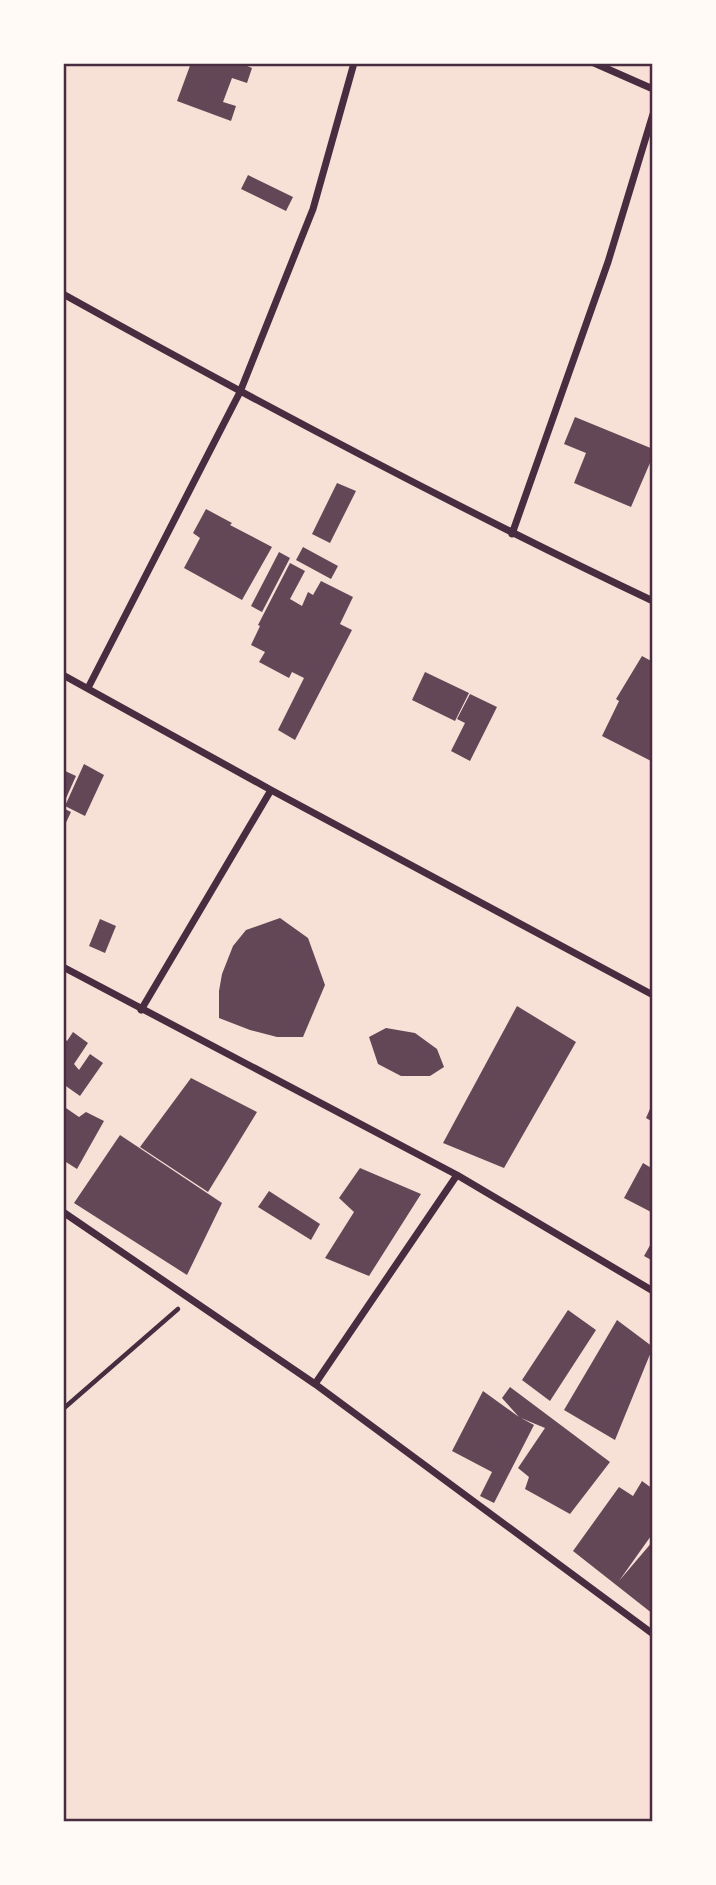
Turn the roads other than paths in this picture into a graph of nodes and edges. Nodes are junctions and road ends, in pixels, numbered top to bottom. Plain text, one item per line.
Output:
1 (354, 63) edge
2 (594, 63) edge
3 (653, 89) edge
4 (653, 114) edge
5 (63, 295) edge
6 (240, 392) junction
7 (512, 534) junction
8 (653, 601) edge
9 (63, 676) edge
10 (88, 688) junction
11 (271, 790) junction
12 (63, 967) edge
13 (652, 994) edge
14 (141, 1010) junction
15 (457, 1175) junction
16 (63, 1212) edge
17 (653, 1291) edge
18 (315, 1384) junction
19 (653, 1634) edge

1 - 6 street
2 - 3 street
4 - 7 street
5 - 6 street
6 - 7 street
6 - 10 street
7 - 8 street
9 - 10 street
10 - 11 street
11 - 13 street
11 - 14 street
12 - 14 street
14 - 15 street
15 - 17 street
15 - 18 street
16 - 18 street
18 - 19 street

